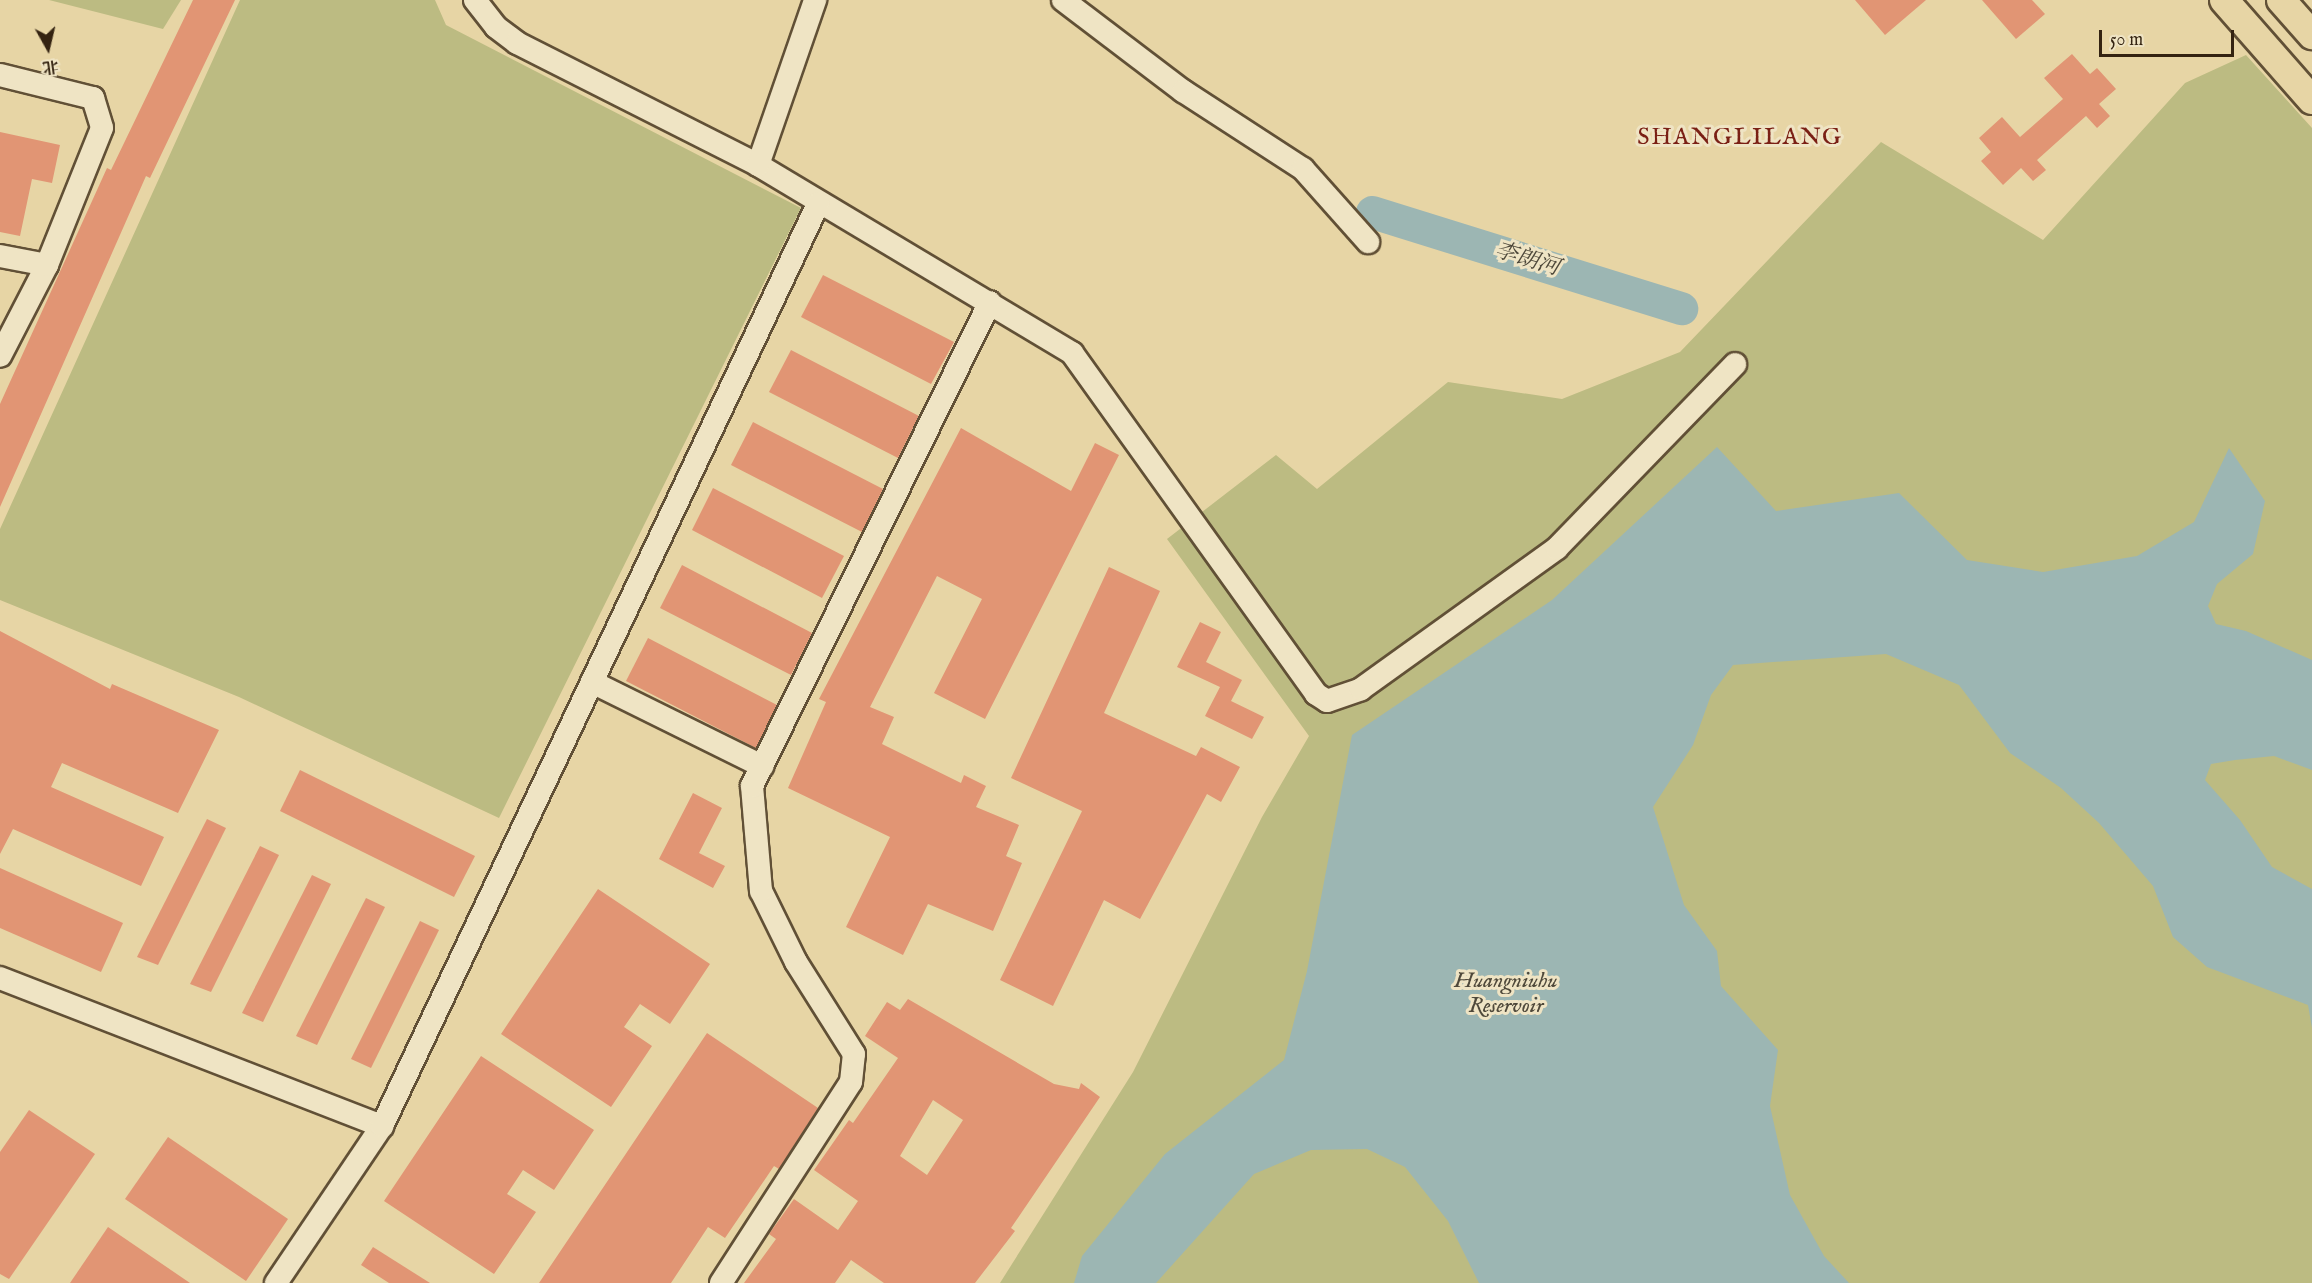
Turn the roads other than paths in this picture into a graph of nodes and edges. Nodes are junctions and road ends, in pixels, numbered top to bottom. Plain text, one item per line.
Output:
1 (475, 0) edge
2 (484, 0) edge
3 (815, 0) edge
4 (1063, 0) edge
5 (2224, 0) edge
6 (2281, 0) edge
7 (496, 27) junction
8 (2312, 35) edge
9 (0, 75) edge
10 (2312, 100) edge
11 (758, 165) junction
12 (818, 204) junction
13 (1368, 242) dead end
14 (0, 256) edge
15 (47, 265) junction
16 (990, 302) junction
17 (0, 356) edge
18 (1735, 364) dead end
19 (592, 682) junction
20 (762, 766) junction
21 (0, 978) edge
22 (382, 1126) junction
23 (276, 1283) edge
24 (721, 1283) edge

1 - 7 street
2 - 7 street
3 - 11 street
4 - 13 street
5 - 10 main road
6 - 8 main road
7 - 11 street
9 - 15 street
11 - 12 street
12 - 16 street
12 - 19 street
14 - 15 street
15 - 17 street
16 - 18 street
16 - 20 street
19 - 20 street
19 - 22 street
20 - 24 street
21 - 22 street
22 - 23 street

